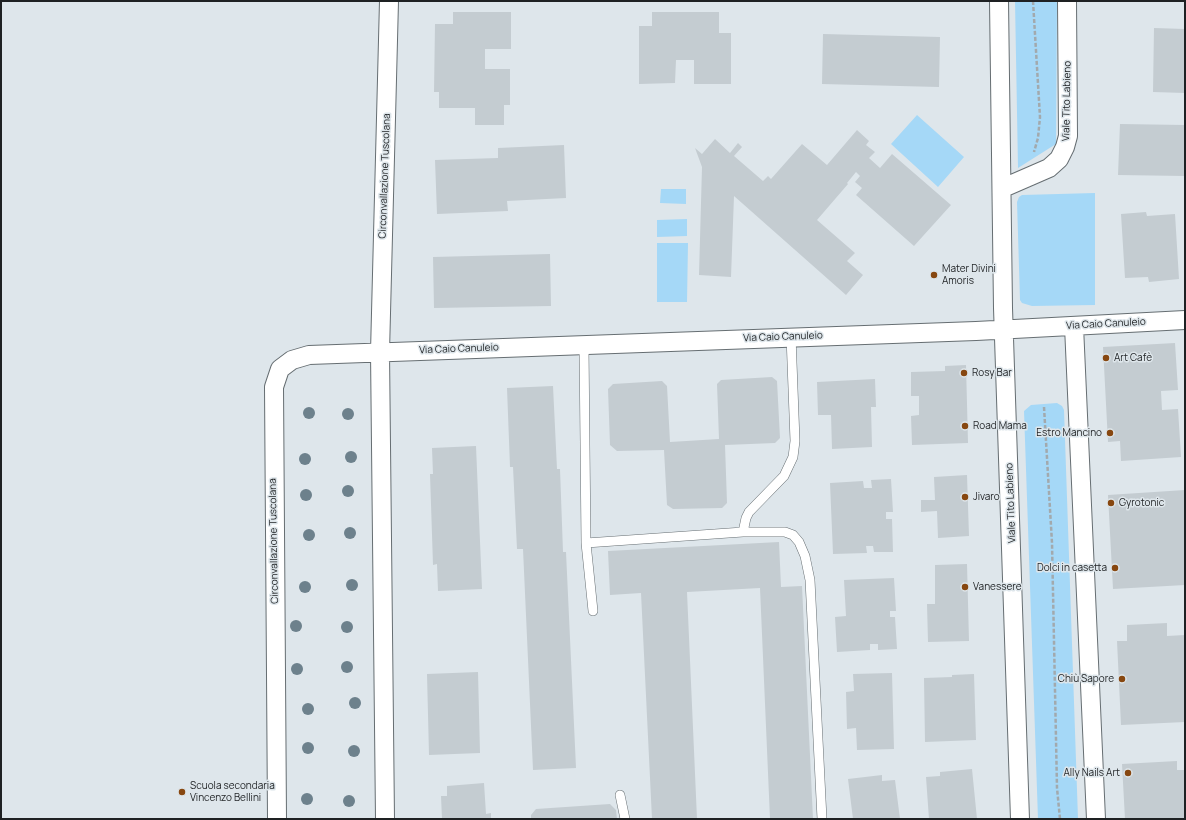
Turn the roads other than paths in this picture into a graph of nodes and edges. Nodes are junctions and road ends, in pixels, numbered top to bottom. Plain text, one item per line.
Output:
1 (389, 1) edge
2 (999, 1) edge
3 (1067, 1) edge
4 (1003, 188) junction
5 (1185, 320) edge
6 (1074, 326) junction
7 (1004, 330) junction
8 (791, 336) junction
9 (584, 346) junction
10 (380, 352) junction
11 (743, 532) junction
12 (586, 543) junction
13 (593, 611) dead end
14 (620, 795) dead end
15 (277, 819) edge
16 (385, 819) edge
17 (625, 819) edge
18 (822, 819) edge
19 (1020, 819) edge
20 (1096, 819) edge

1 - 10 street, Circonvallazione Tuscolana
2 - 4 street, Viale Tito Labieno
3 - 4 street, Viale Tito Labieno
4 - 7 street, Viale Tito Labieno
5 - 6 street, Via Caio Canuleio
6 - 7 street, Via Caio Canuleio
6 - 20 street
7 - 8 street, Via Caio Canuleio
7 - 19 street, Viale Tito Labieno
8 - 9 street, Via Caio Canuleio
8 - 11 lane
9 - 10 street, Via Caio Canuleio
9 - 12 lane
10 - 15 street, Circonvallazione Tuscolana
10 - 16 street, Circonvallazione Tuscolana
11 - 12 lane
11 - 18 lane
12 - 13 lane
14 - 17 lane

